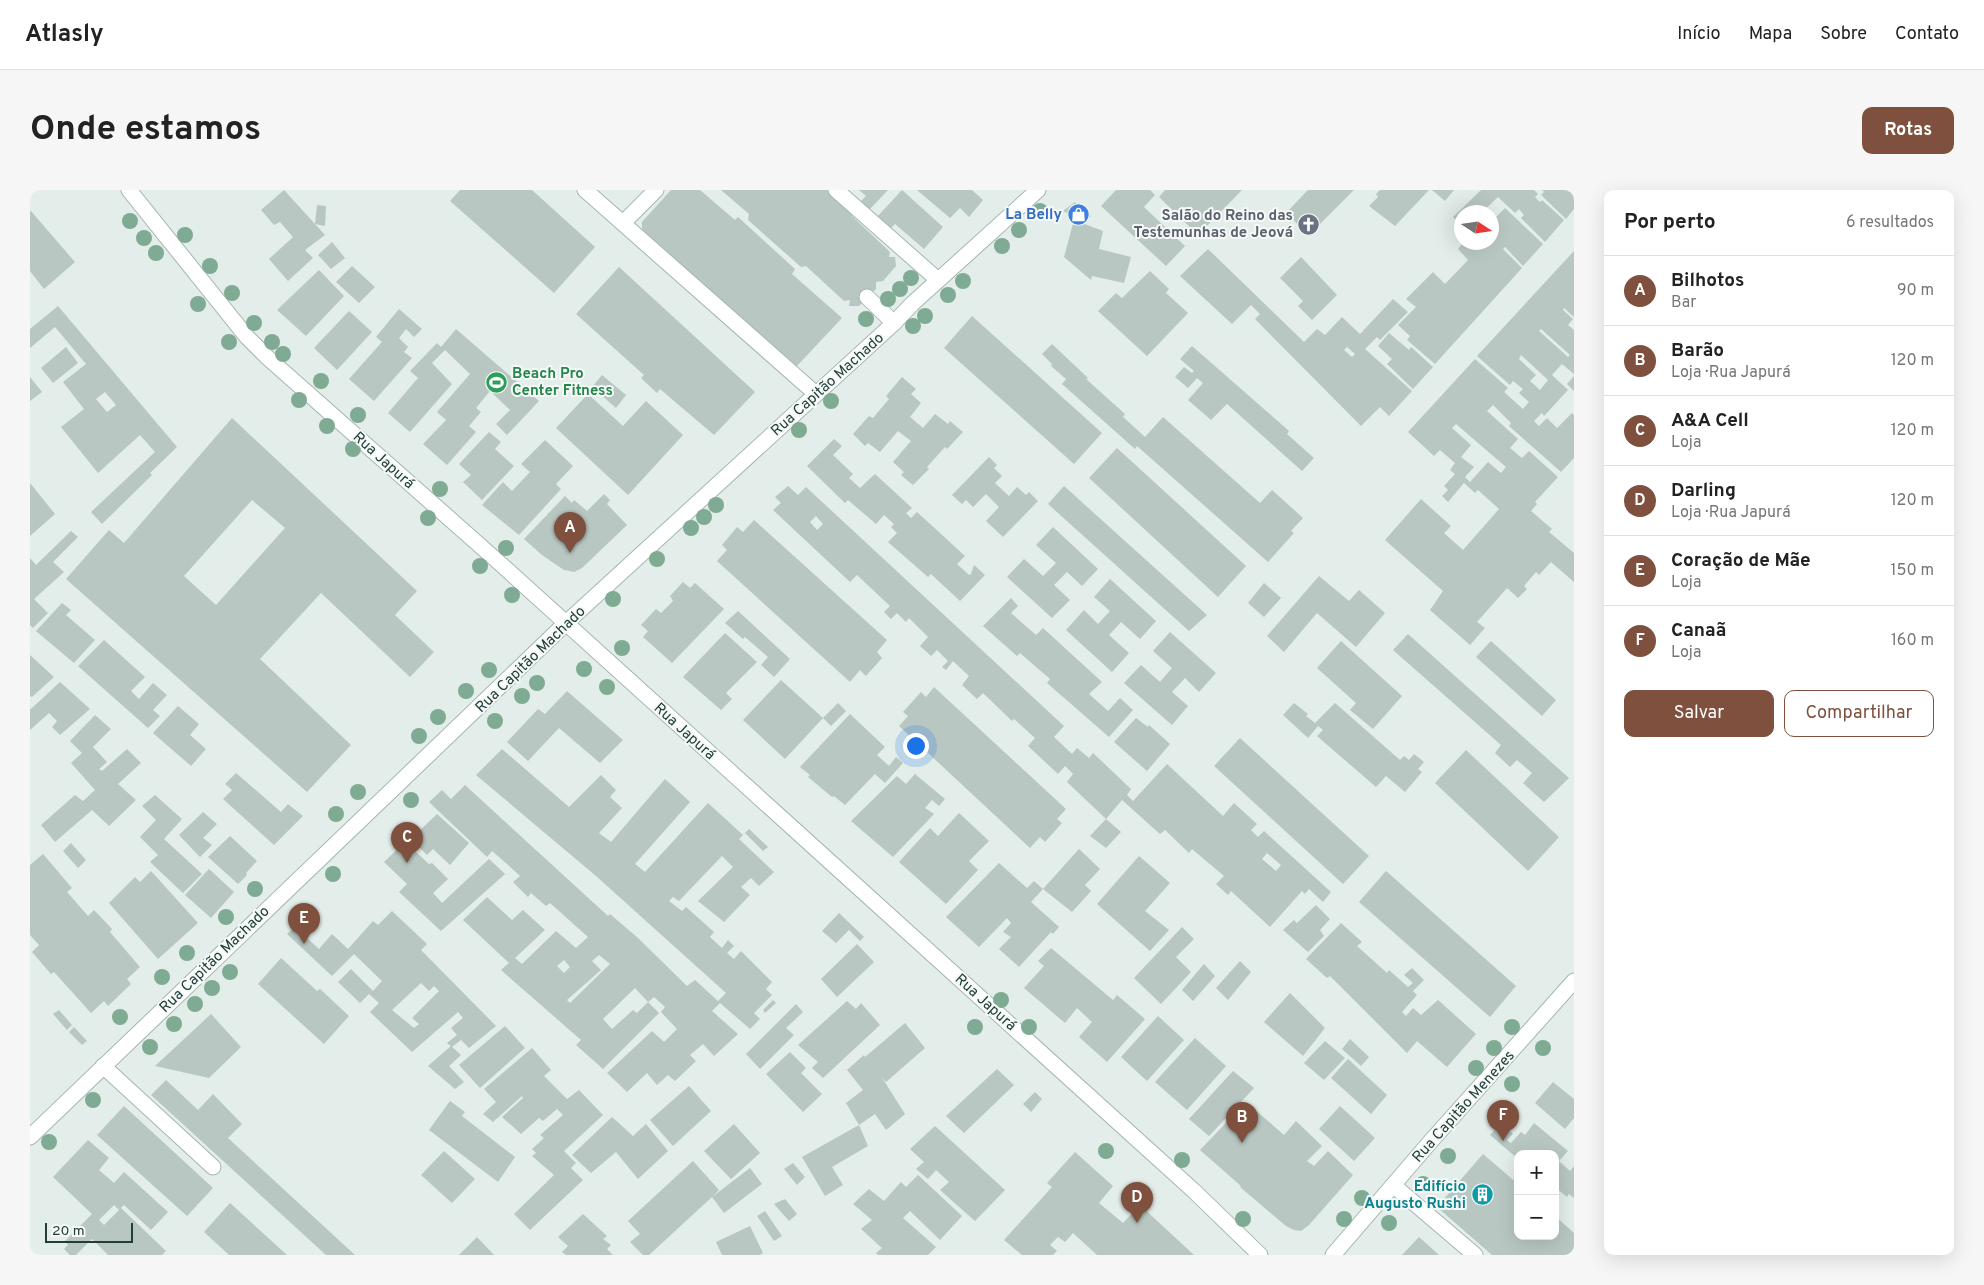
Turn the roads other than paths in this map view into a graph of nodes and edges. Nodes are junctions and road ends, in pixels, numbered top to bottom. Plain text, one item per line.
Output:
1 (129, 190) edge
2 (585, 190) edge
3 (656, 190) edge
4 (836, 190) edge
5 (1038, 190) edge
6 (623, 224) junction
7 (938, 280) junction
8 (867, 297) dead end
9 (894, 323) junction
10 (816, 394) junction
11 (566, 623) junction
12 (1574, 981) edge
13 (103, 1066) junction
14 (30, 1137) edge
15 (214, 1167) dead end
16 (1393, 1185) junction
17 (1260, 1255) edge
18 (1334, 1255) edge
19 (1475, 1255) edge

1 - 11 street, Rua Japurá
2 - 6 street
3 - 6 street
4 - 7 street
5 - 7 street, Rua Capitão Machado
6 - 10 street
7 - 9 street, Rua Capitão Machado
8 - 9 street
9 - 10 street, Rua Capitão Machado
10 - 11 street, Rua Capitão Machado
11 - 13 street, Rua Capitão Machado
11 - 17 street, Rua Japurá
12 - 16 street, Rua Capitão Menezes
13 - 14 street, Rua Capitão Machado
13 - 15 street
16 - 18 street, Rua Capitão Menezes
16 - 19 street

